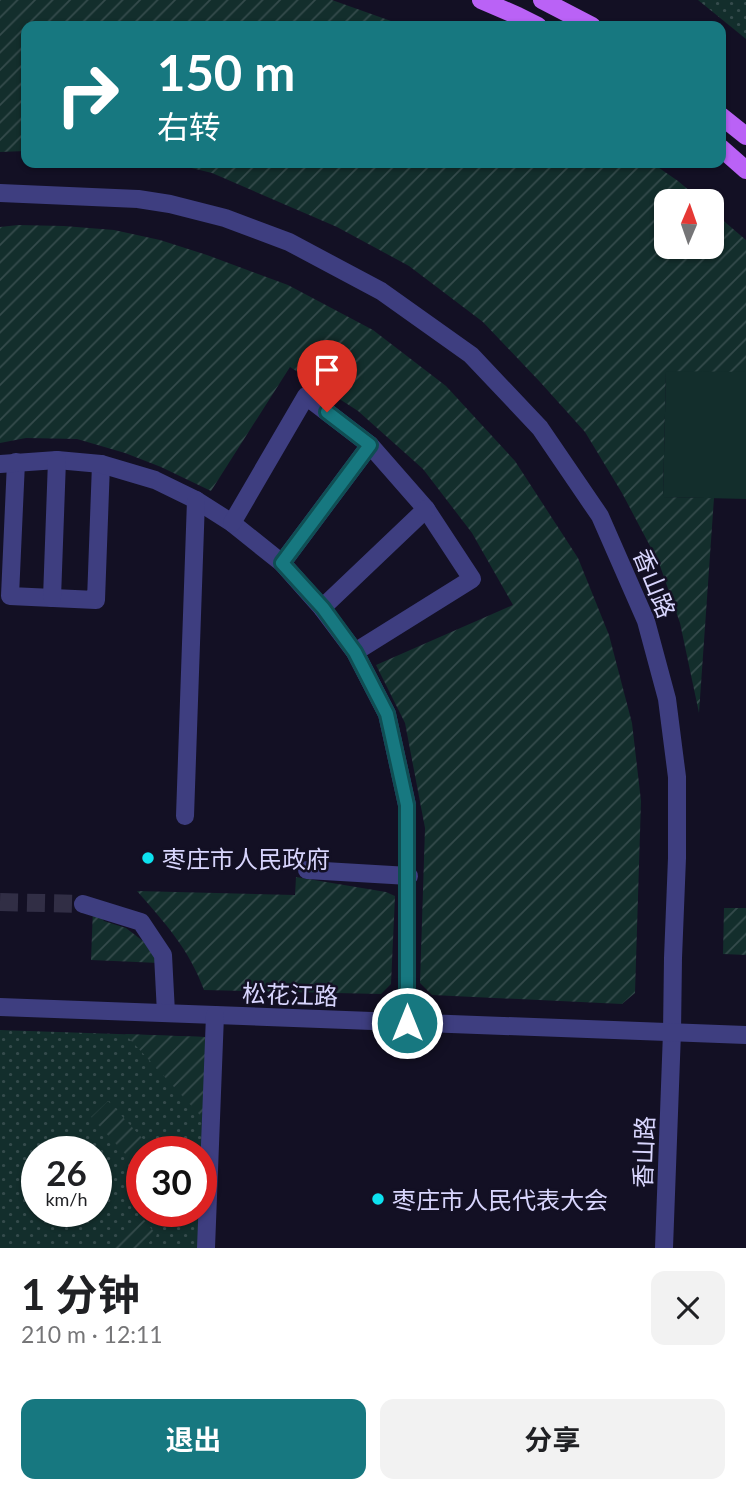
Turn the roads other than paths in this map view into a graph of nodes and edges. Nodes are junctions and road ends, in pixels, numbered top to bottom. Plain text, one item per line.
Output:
1 (481, 0) edge
2 (542, 0) edge
3 (527, 21) edge
4 (582, 21) edge
5 (726, 120) edge
6 (746, 136) edge
7 (726, 152) edge
8 (746, 170) edge
9 (0, 193) edge
10 (370, 445) junction
11 (57, 460) junction
12 (8, 463) edge
13 (101, 464) junction
14 (196, 500) junction
15 (426, 509) junction
16 (232, 523) junction
17 (282, 563) junction
18 (52, 598) junction
19 (323, 608) junction
20 (355, 652) junction
21 (186, 816) dead end
22 (307, 870) dead end
23 (409, 876) junction
24 (83, 904) tunnel mouth
25 (0, 1007) edge
26 (166, 1013) junction
27 (215, 1015) junction
28 (407, 1023) junction
29 (673, 1032) junction
30 (746, 1035) edge
31 (206, 1248) edge
32 (664, 1248) edge

1 - 3 main road
2 - 4 main road
5 - 6 main road
7 - 8 main road
9 - 29 street, 香山路
10 - 15 street
10 - 16 street
10 - 17 street
11 - 12 street
11 - 13 street
11 - 18 street
12 - 18 street
13 - 14 street
13 - 18 street
14 - 16 street
14 - 21 street
15 - 19 street
15 - 20 street
16 - 17 street
17 - 19 street
19 - 20 street
20 - 23 street
22 - 23 street
23 - 28 street
24 - 26 street
25 - 26 street, 松花江路
26 - 27 street, 松花江路
27 - 28 street, 松花江路
27 - 31 street
28 - 29 street, 松花江路
29 - 30 street, 松花江路
29 - 32 street, 香山路

